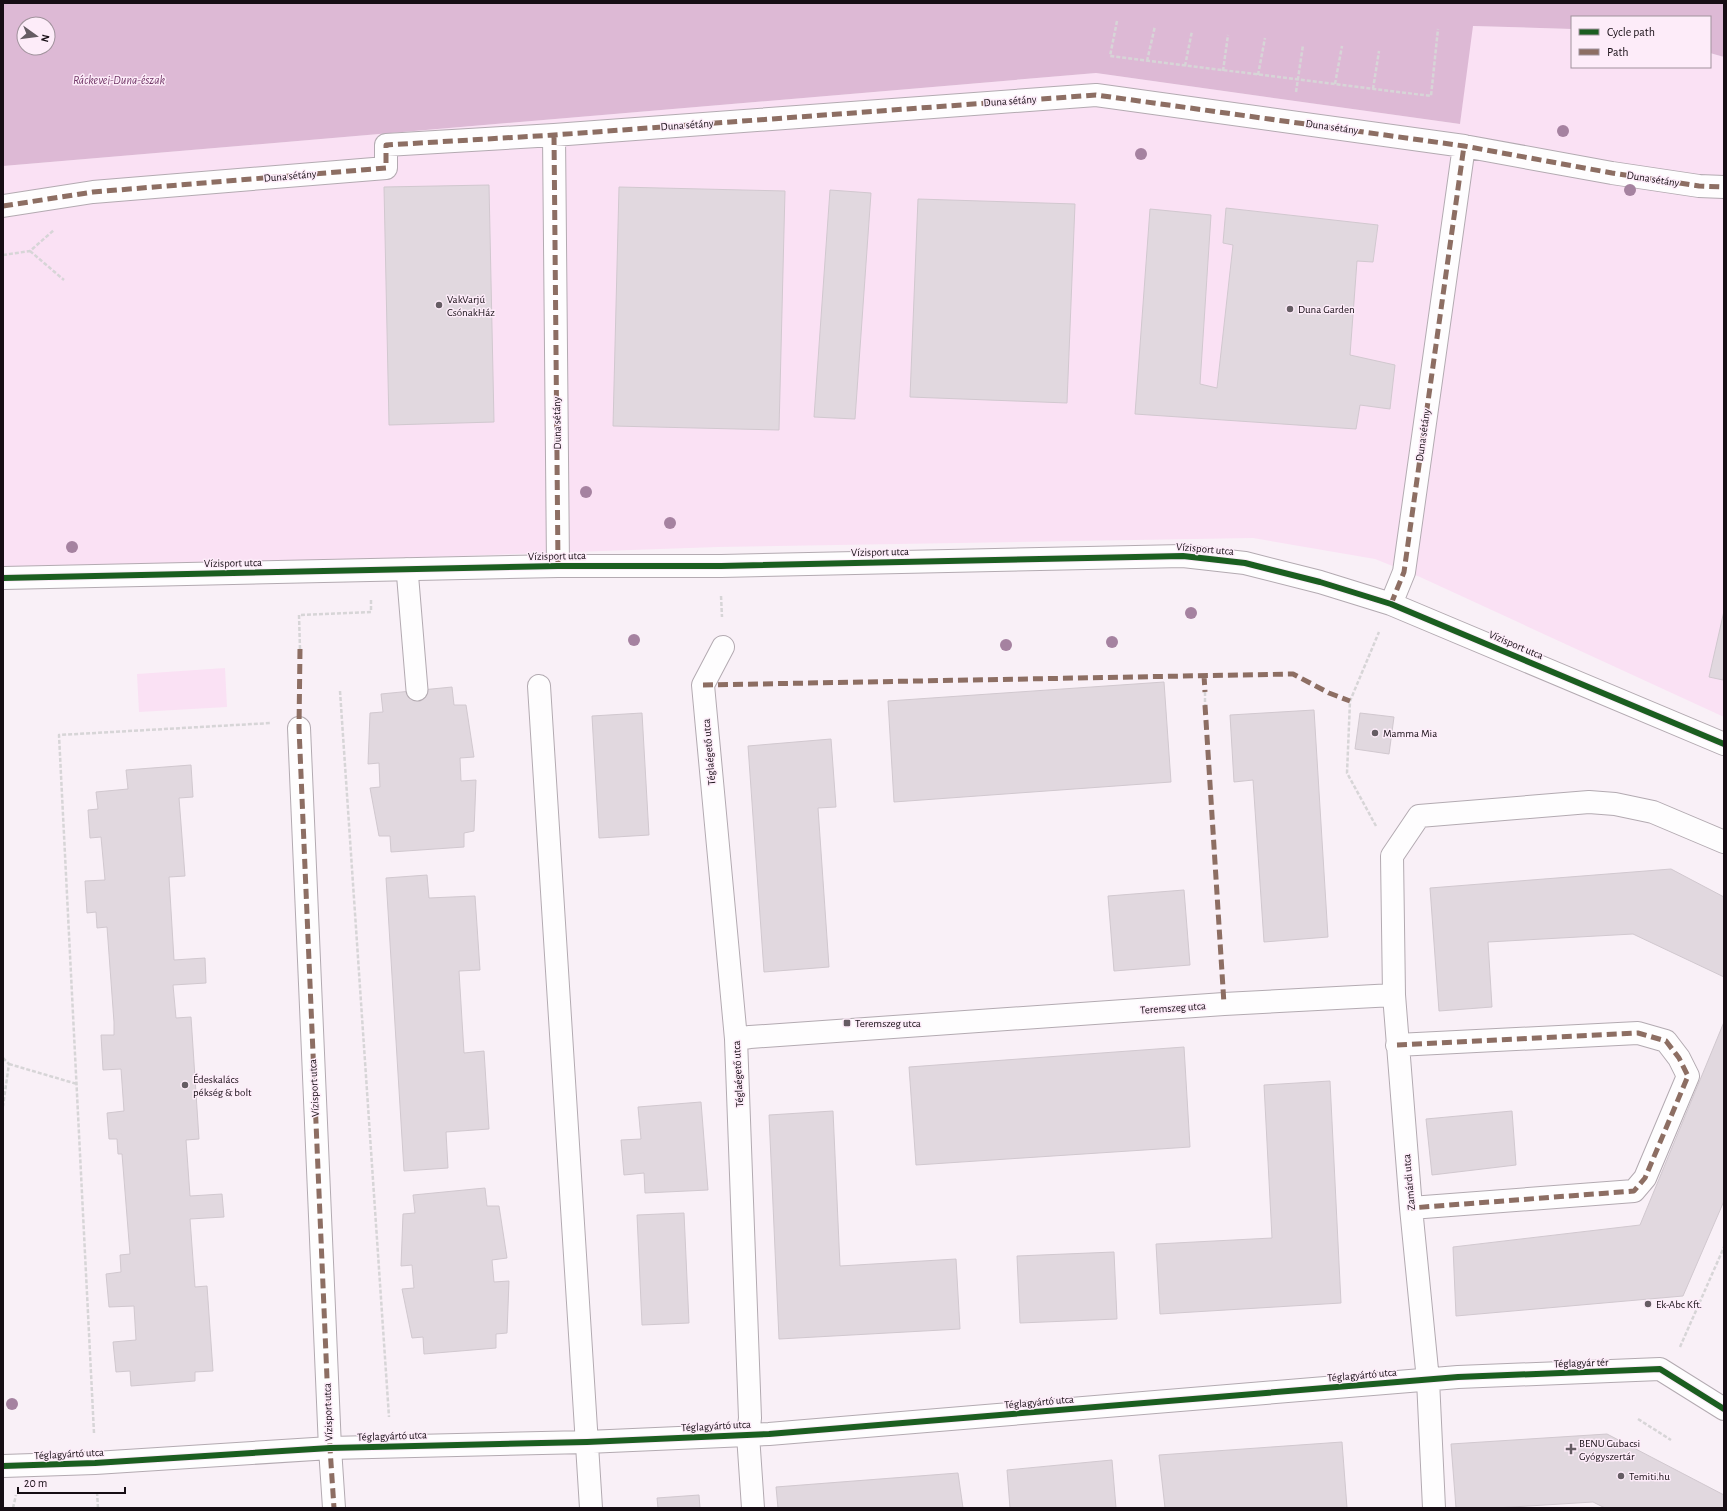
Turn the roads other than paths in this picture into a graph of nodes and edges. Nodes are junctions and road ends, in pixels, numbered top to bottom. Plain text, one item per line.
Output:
1 (554, 135) junction
2 (1464, 146) junction
3 (1724, 187) edge
4 (3, 206) edge
5 (558, 566) junction
6 (407, 569) junction
7 (3, 578) edge
8 (1391, 604) junction
9 (723, 647) road end
10 (539, 686) dead end
11 (417, 690) dead end
12 (299, 728) road end
13 (1724, 744) edge
14 (1724, 842) edge
15 (1394, 995) junction
16 (736, 1039) junction
17 (1397, 1045) junction
18 (1412, 1208) junction
19 (1428, 1380) junction
20 (1724, 1409) edge
21 (748, 1434) junction
22 (587, 1442) junction
23 (330, 1448) junction
24 (3, 1466) edge
25 (334, 1508) edge
26 (591, 1508) edge
27 (753, 1508) edge
28 (1434, 1508) edge

1 - 2 street, Duna sétány
1 - 4 street, Duna sétány
1 - 5 street, Duna sétány
2 - 3 street, Duna sétány
2 - 8 street, Duna sétány
5 - 6 street, Vízisport utca
5 - 8 street, Vízisport utca
6 - 7 street, Vízisport utca
6 - 11 lane
8 - 13 street, Vízisport utca
9 - 16 street, Téglaégető utca
10 - 22 street
12 - 23 street, Vízisport utca
14 - 15 street, Zamárdi utca
15 - 16 street, Teremszeg utca
15 - 17 street, Zamárdi utca
16 - 21 street, Téglaégető utca
17 - 18 street, Zamárdi utca
17 - 18 street
18 - 19 street, Zamárdi utca
19 - 20 street, Téglagyár tér
19 - 21 street, Téglagyártó utca
19 - 28 street, Zamárdi utca
21 - 22 street, Téglagyártó utca
21 - 27 street, Téglaégető utca
22 - 23 street, Téglagyártó utca
22 - 26 street
23 - 24 street, Téglagyártó utca
23 - 25 street

